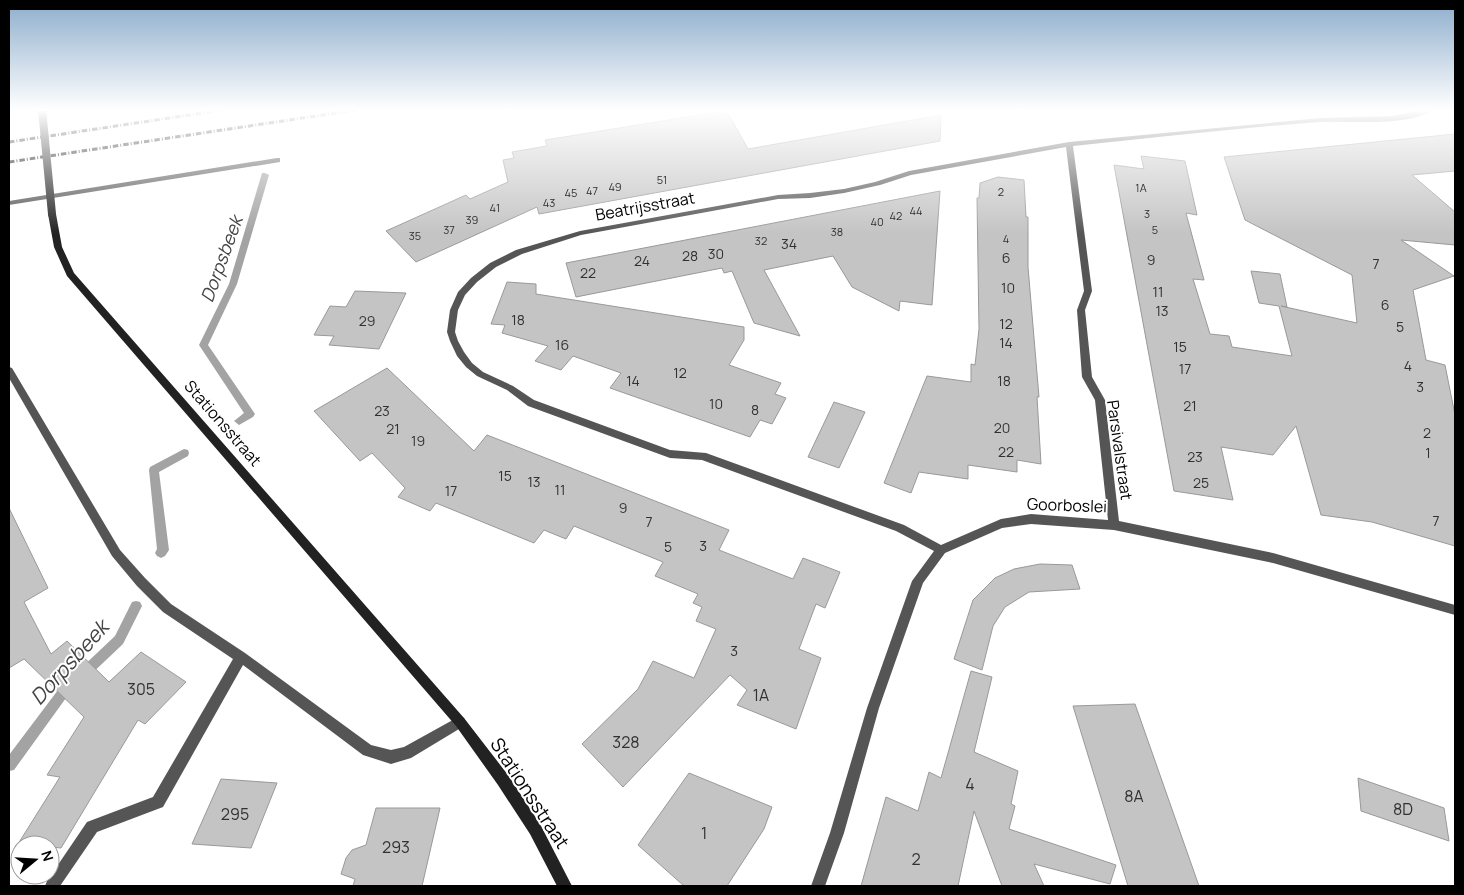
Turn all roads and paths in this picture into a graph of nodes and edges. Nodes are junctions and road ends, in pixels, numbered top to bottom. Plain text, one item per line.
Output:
1 (46, 151) edge
2 (1032, 151) edge
3 (1070, 151) edge
4 (278, 160) dead end
5 (9, 203) edge
6 (9, 370) edge
7 (1114, 525) junction
8 (942, 550) junction
9 (1455, 610) edge
10 (240, 657) junction
11 (460, 722) junction
12 (52, 886) edge
13 (565, 886) edge
14 (818, 886) edge

1 - 11 street, Stationsstraat, bridge
2 - 8 street, Beatrijsstraat
3 - 7 street, Parsivalstraat
4 - 5 street
6 - 10 street
7 - 8 street, Goorboslei
7 - 9 street, Goorboslei
8 - 14 street, Goorboslei
10 - 11 street
10 - 12 street
11 - 13 street, Stationsstraat

